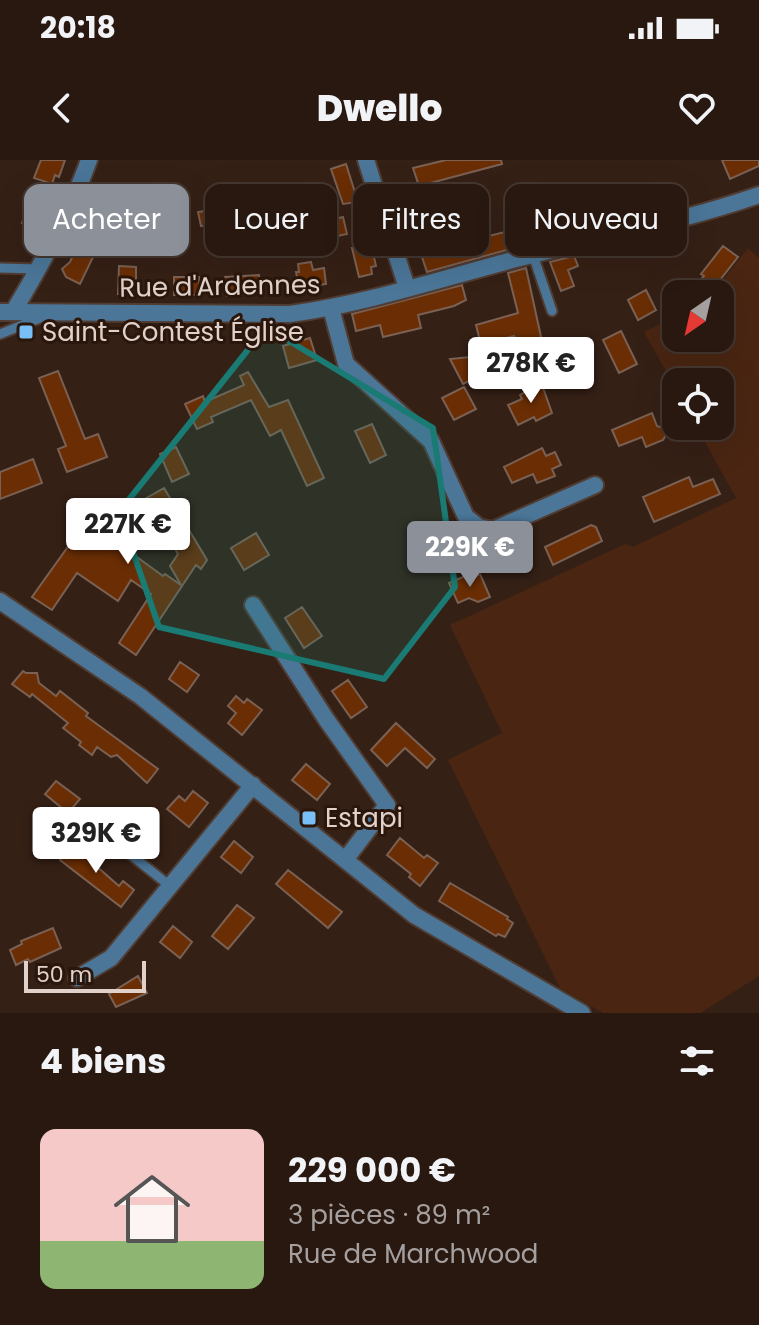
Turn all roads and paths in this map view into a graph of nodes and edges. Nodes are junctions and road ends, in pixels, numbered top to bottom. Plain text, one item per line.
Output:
1 (89, 160) edge
2 (366, 160) edge
3 (759, 195) edge
4 (687, 217) edge
5 (529, 256) edge
6 (533, 256) edge
7 (0, 268) edge
8 (39, 269) junction
9 (407, 288) junction
10 (331, 308) junction
11 (552, 311) dead end
12 (52, 313) junction
13 (4, 314) edge
14 (0, 334) edge
15 (595, 485) dead end
16 (0, 601) edge
17 (253, 605) dead end
18 (253, 785) junction
19 (101, 831) dead end
20 (345, 860) junction
21 (170, 886) junction
22 (77, 978) dead end
23 (582, 1013) edge

1 - 8 street
2 - 9 street
3 - 4 street, Rue d'Ardennes
5 - 9 street, Rue d'Ardennes
6 - 11 lane
7 - 8 lane
8 - 13 street
9 - 10 street, Rue d'Ardennes
10 - 12 street, Rue d'Ardennes
10 - 15 street
12 - 13 street, Rue d'Ardennes
12 - 14 lane
16 - 18 street
17 - 20 street
18 - 20 street
18 - 21 street
19 - 21 lane
20 - 23 street
21 - 22 street

